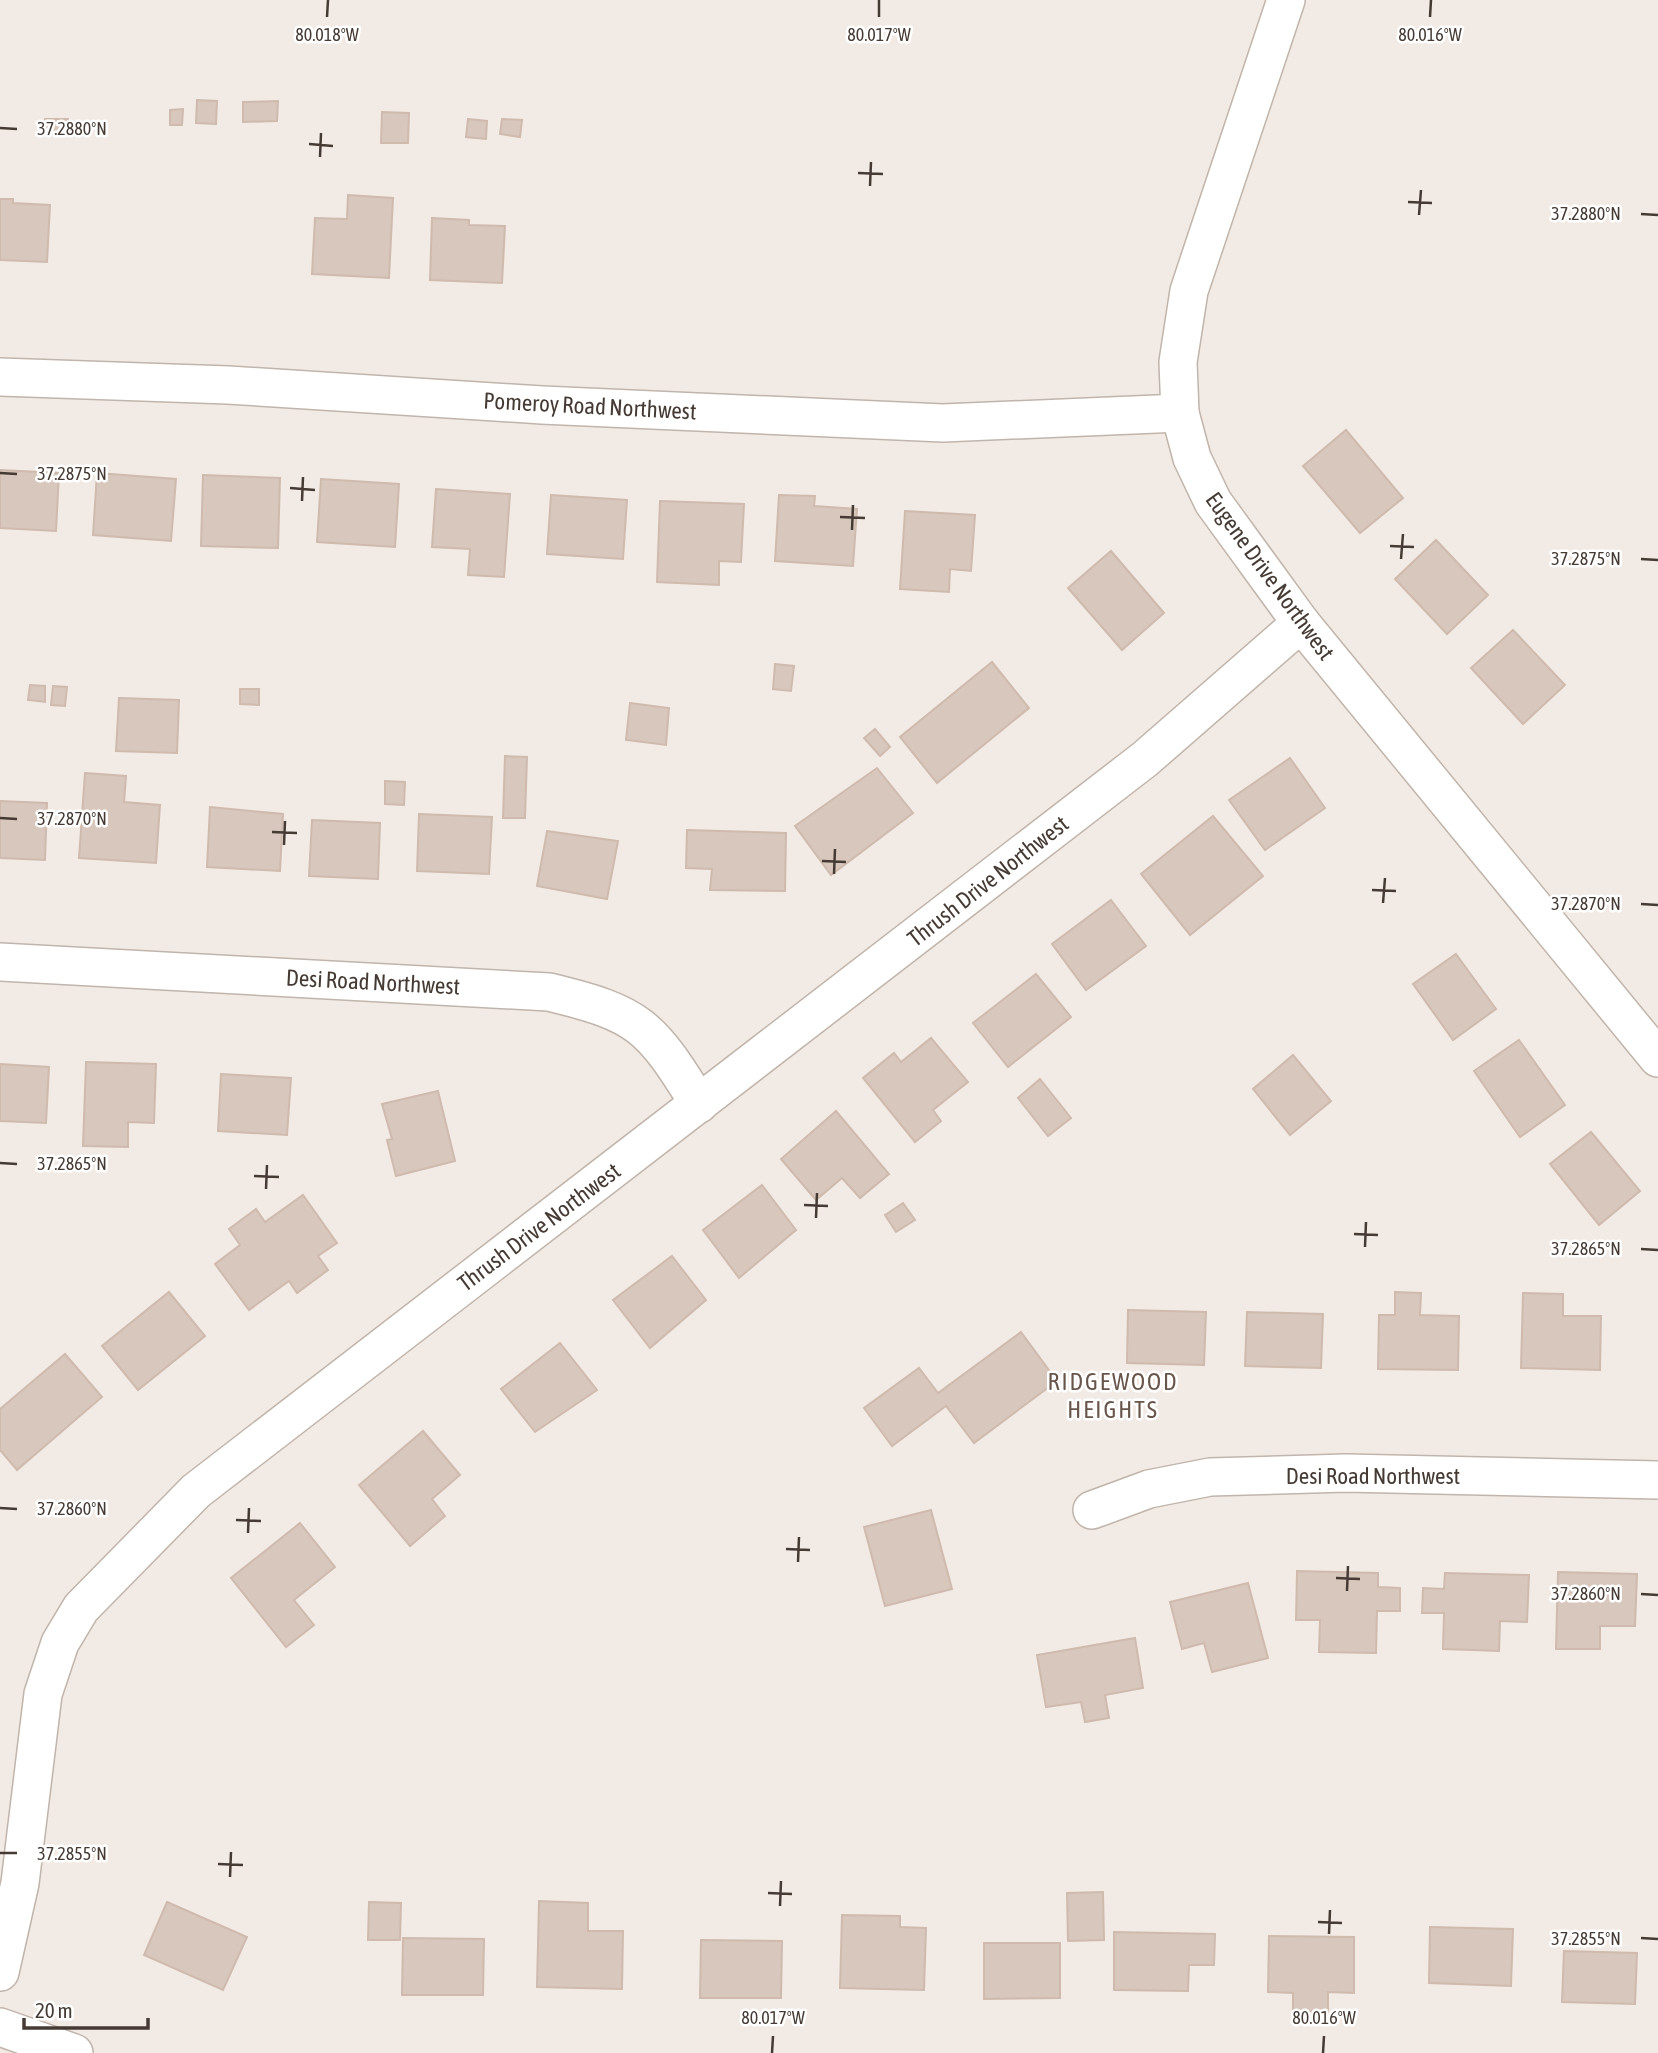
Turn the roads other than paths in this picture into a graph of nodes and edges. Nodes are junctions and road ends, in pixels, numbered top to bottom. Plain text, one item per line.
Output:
1 (1286, 0) edge
2 (0, 377) edge
3 (1180, 413) junction
4 (1301, 623) junction
5 (0, 962) edge
6 (1658, 1058) edge
7 (699, 1104) junction
8 (1658, 1480) edge
9 (1092, 1510) dead end
10 (0, 1972) edge
11 (0, 2027) edge
12 (74, 2053) edge

1 - 3 street, Eugene Drive Northwest
2 - 3 street, Pomeroy Road Northwest
3 - 4 street, Eugene Drive Northwest
4 - 6 street, Eugene Drive Northwest
4 - 7 street, Thrush Drive Northwest
5 - 7 street, Desi Road Northwest
7 - 10 street, Thrush Drive Northwest
8 - 9 street, Desi Road Northwest
11 - 12 street

